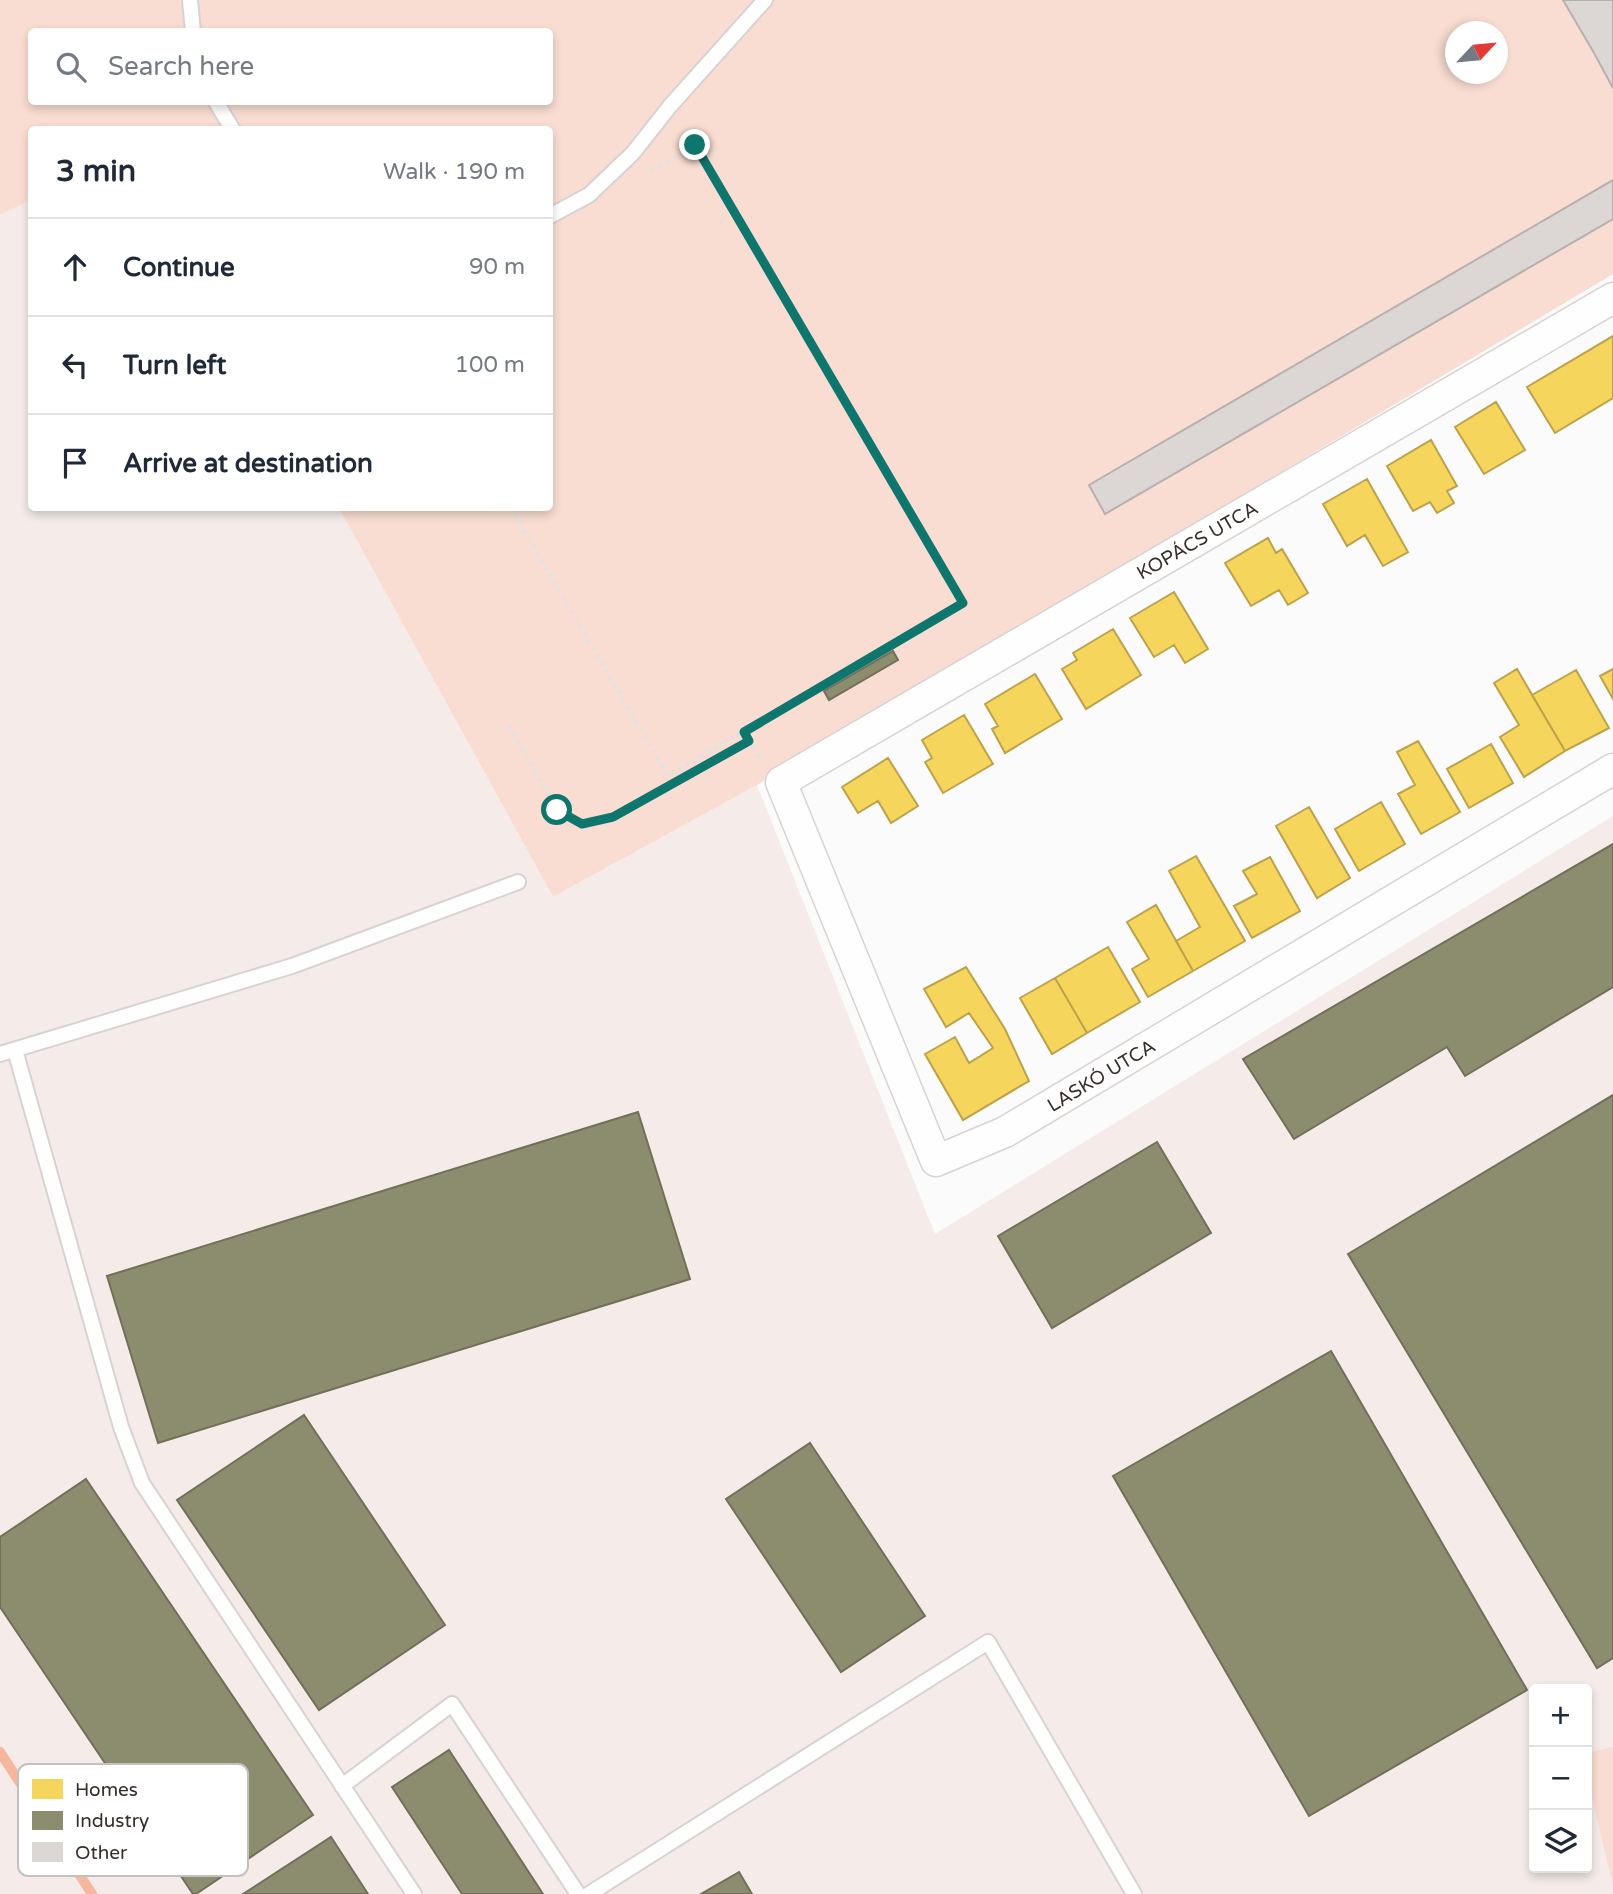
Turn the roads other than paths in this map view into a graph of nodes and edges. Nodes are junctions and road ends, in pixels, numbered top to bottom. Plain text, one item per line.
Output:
1 (190, 0) edge
2 (765, 0) edge
3 (193, 28) edge
4 (218, 105) edge
5 (231, 126) edge
6 (553, 214) edge
7 (1613, 298) edge
8 (1613, 769) edge
9 (773, 775) joint
10 (518, 881) dead end
11 (15, 1050) junction
12 (0, 1054) edge
13 (342, 1786) junction
14 (414, 1894) edge
15 (578, 1894) edge
16 (589, 1894) edge
17 (1134, 1894) edge

1 - 3 lane
2 - 6 lane
4 - 5 lane
7 - 9 street, KOPÁCS UTCA
8 - 9 street, LASKÓ UTCA
10 - 11 lane
11 - 12 lane
11 - 13 lane
13 - 14 lane
13 - 15 lane
16 - 17 lane

